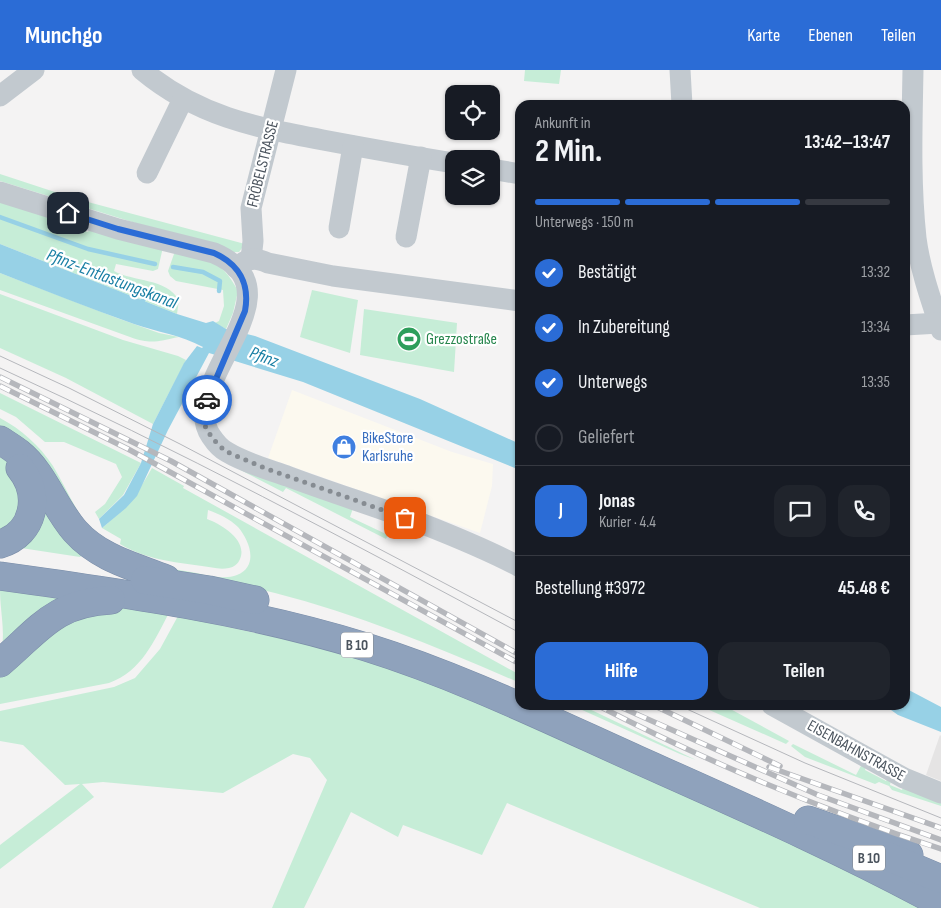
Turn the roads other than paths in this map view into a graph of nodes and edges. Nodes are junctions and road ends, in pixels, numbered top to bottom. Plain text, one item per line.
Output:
1 (34, 70) edge
2 (142, 70) edge
3 (286, 70) edge
4 (680, 70) edge
5 (913, 70) edge
6 (0, 96) edge
7 (183, 99) junction
8 (682, 100) edge
9 (910, 128) edge
10 (272, 130) junction
11 (353, 146) junction
12 (421, 157) junction
13 (445, 161) edge
14 (500, 171) edge
15 (515, 173) edge
16 (147, 174) dead end
17 (910, 185) edge
18 (0, 192) edge
19 (340, 228) dead end
20 (406, 237) dead end
21 (243, 263) junction
22 (515, 300) edge
23 (910, 325) edge
24 (940, 327) edge
25 (0, 440) edge
26 (0, 452) edge
27 (0, 544) edge
28 (0, 561) edge
29 (515, 564) edge
30 (0, 576) edge
31 (171, 593) junction
32 (0, 662) edge
33 (515, 693) edge
34 (515, 705) edge
35 (526, 710) edge
36 (552, 710) edge
37 (781, 710) edge
38 (941, 793) edge
39 (802, 825) junction
40 (941, 866) edge
41 (941, 879) edge
42 (941, 887) edge
43 (941, 904) edge

1 - 6 street
2 - 7 street
3 - 10 street, FRÖBELSTRASSE
4 - 8 street
5 - 9 street
7 - 10 street
7 - 16 street
10 - 11 street
10 - 21 street, FRÖBELSTRASSE
11 - 12 street
11 - 19 street
12 - 13 street
12 - 20 street
14 - 15 street
17 - 24 street
18 - 21 street
21 - 22 street
21 - 29 street
23 - 24 street
25 - 31 highway
26 - 27 highway
28 - 31 highway, B 10
30 - 31 highway, B 10
31 - 32 highway
31 - 33 highway, B 10
31 - 34 highway, B 10
35 - 39 highway, B 10
36 - 39 highway, B 10
37 - 38 street, EISENBAHNSTRASSE
39 - 40 highway
39 - 41 highway, B 10
39 - 42 highway, B 10
39 - 43 highway

